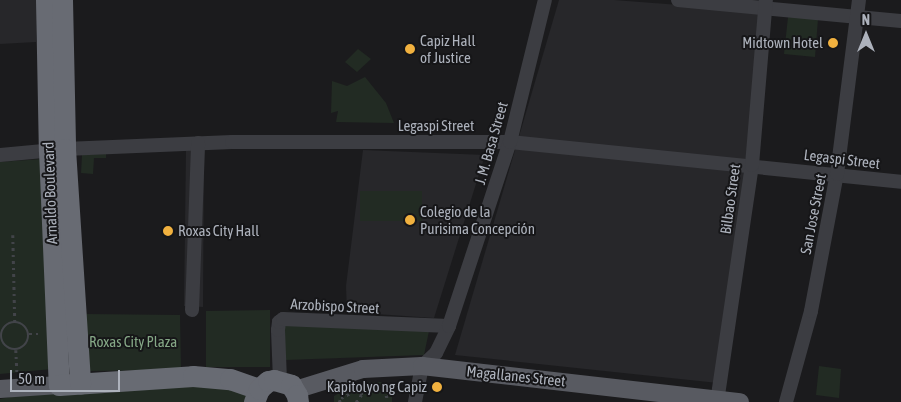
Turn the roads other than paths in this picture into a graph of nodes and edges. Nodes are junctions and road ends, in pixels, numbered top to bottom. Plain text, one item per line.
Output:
1 (46, 0) edge
2 (62, 0) edge
3 (545, 0) edge
4 (678, 0) edge
5 (859, 0) edge
6 (765, 4) edge
7 (858, 15) junction
8 (901, 21) edge
9 (510, 142) junction
10 (198, 143) junction
11 (57, 150) junction
12 (0, 156) edge
13 (752, 166) junction
14 (837, 174) junction
15 (901, 182) edge
16 (192, 310) dead end
17 (450, 326) junction
18 (422, 366) junction
19 (69, 384) junction
20 (9, 388) edge
21 (291, 391) edge
22 (256, 396) edge
23 (717, 400) edge
24 (415, 402) edge
25 (740, 402) edge
26 (786, 402) edge

1 - 11 highway, Arnaldo Boulevard
2 - 11 highway, Arnaldo Boulevard
3 - 9 street, J. M. Basa Street
4 - 6 street
5 - 7 street, San Jose Street
6 - 7 street
6 - 13 street, Bilbao Street
7 - 8 street
7 - 14 street, San Jose Street
9 - 10 street, Legaspi Street
9 - 13 street, Legaspi Street
9 - 17 street, J. M. Basa Street
10 - 11 street, Legaspi Street
10 - 16 street
11 - 12 street, Legaspi Street
11 - 19 highway, Arnaldo Boulevard
13 - 14 street, Legaspi Street
13 - 23 street, Bilbao Street
14 - 15 street, Legaspi Street
14 - 26 street, San Jose Street
17 - 18 street, J. M. Basa Street
17 - 21 street, Arzobispo Street
18 - 21 main road, Magallanes Street
18 - 23 main road, Magallanes Street
18 - 24 street
19 - 20 main road
19 - 22 highway
21 - 22 highway
23 - 25 main road, Magallanes Street

